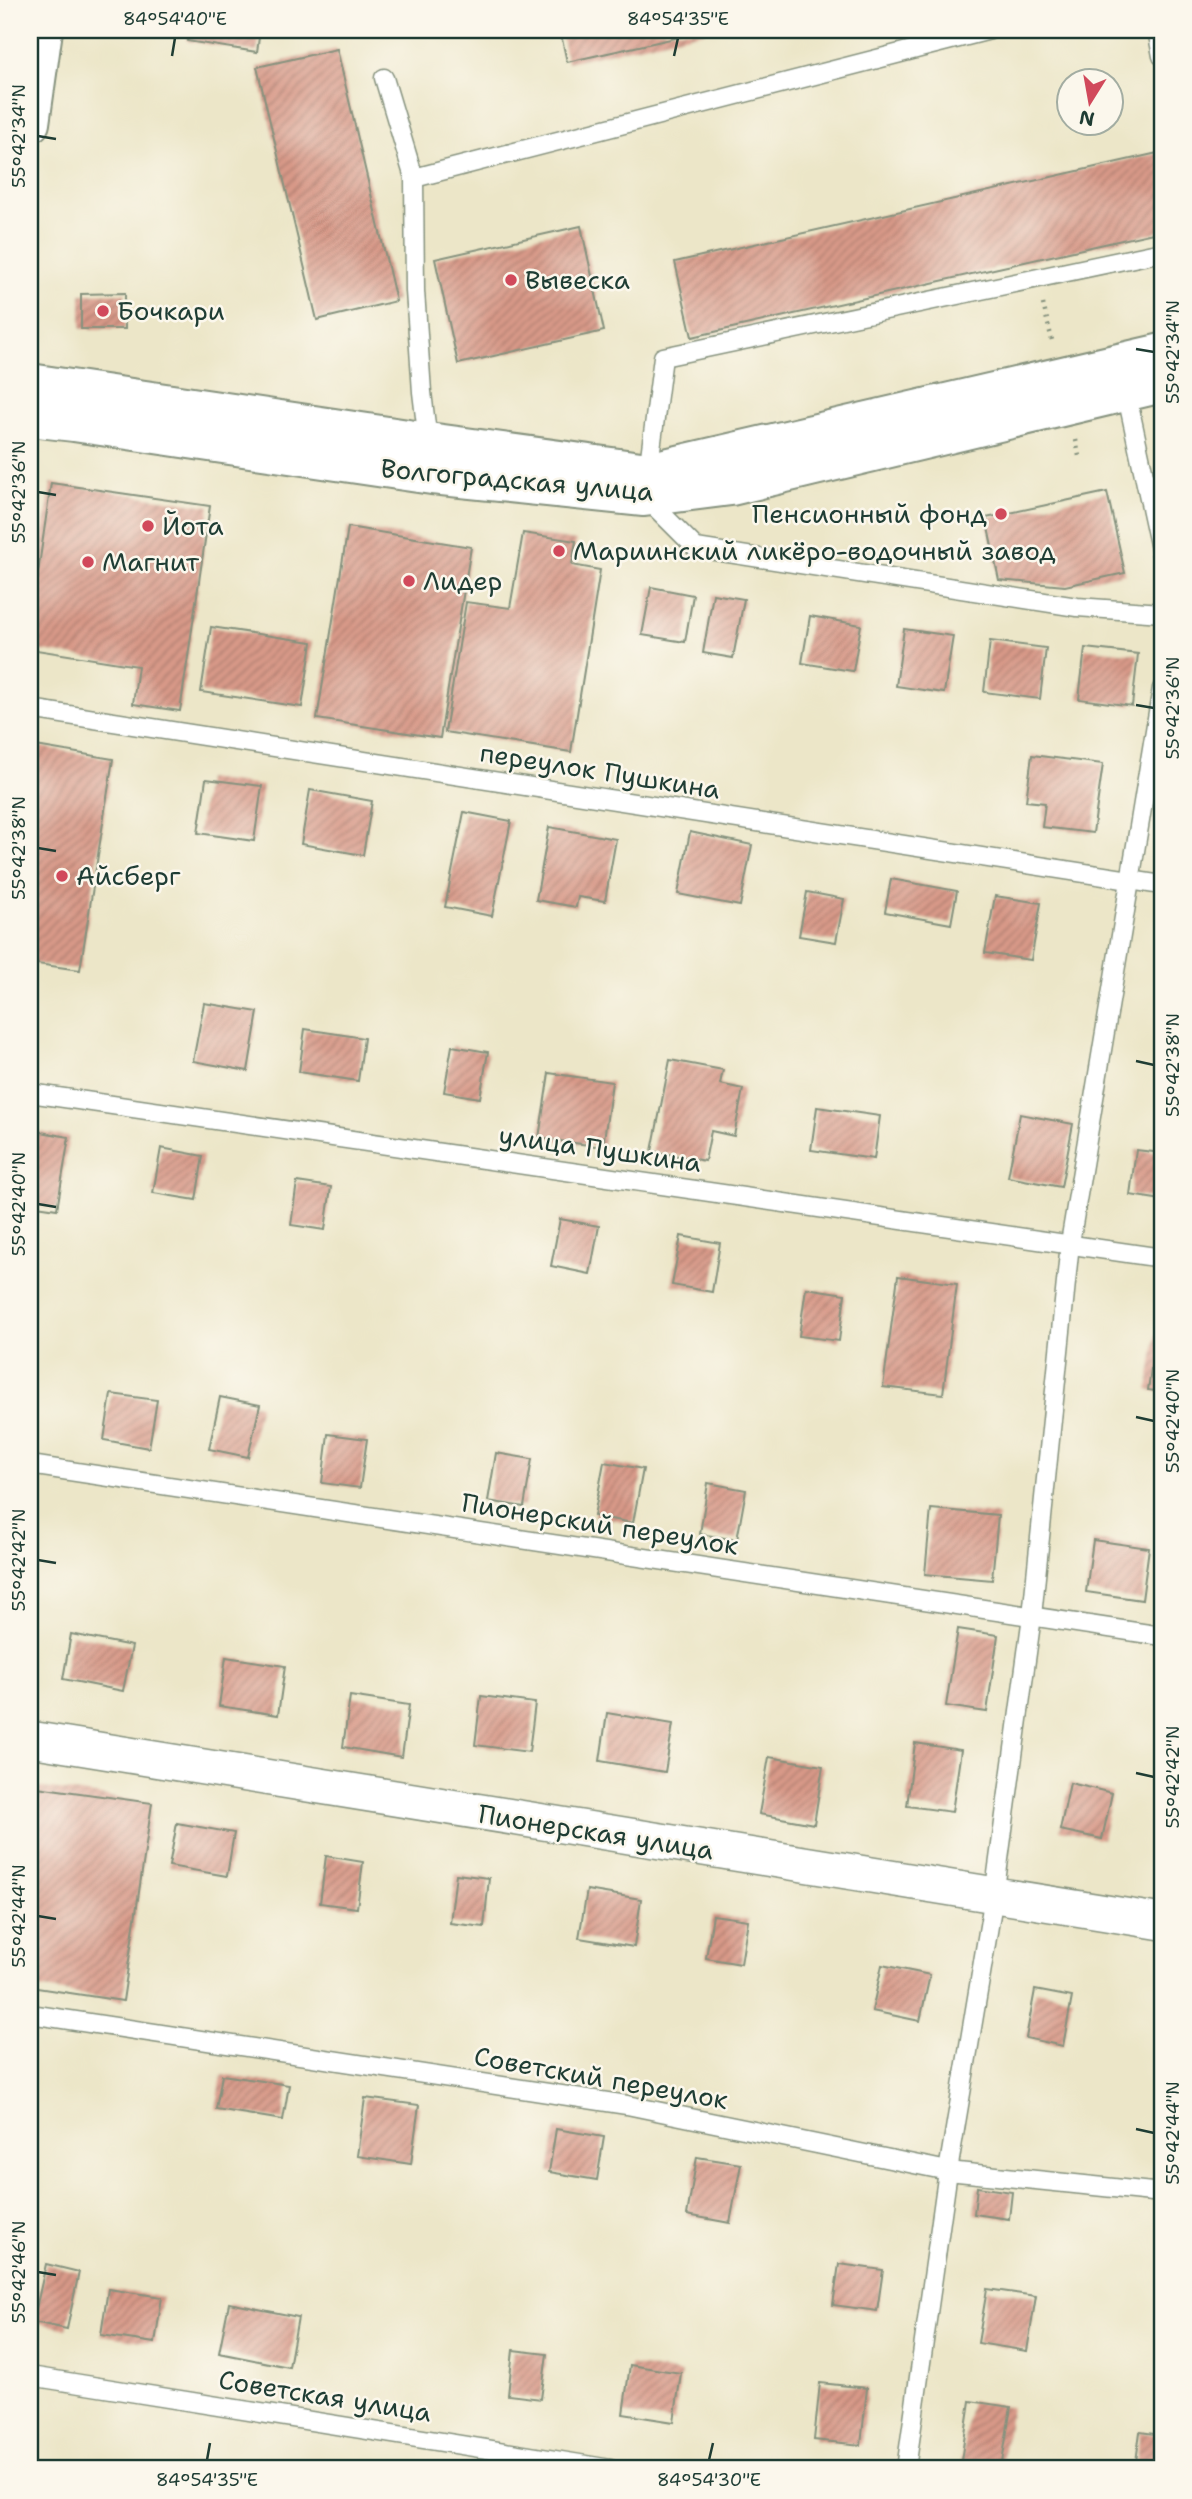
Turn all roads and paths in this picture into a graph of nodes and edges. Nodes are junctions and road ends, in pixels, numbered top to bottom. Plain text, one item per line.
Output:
1 (43, 30) edge
2 (990, 30) edge
3 (1157, 30) edge
4 (1162, 56) edge
5 (384, 78) dead end
6 (30, 123) edge
7 (414, 178) junction
8 (1162, 252) edge
9 (1162, 353) edge
10 (1123, 377) junction
11 (30, 383) edge
12 (1162, 383) edge
13 (30, 418) edge
14 (428, 442) junction
15 (646, 484) junction
16 (1162, 558) edge
17 (1162, 613) edge
18 (1162, 688) edge
19 (30, 709) edge
20 (1130, 880) junction
21 (1162, 885) edge
22 (30, 1093) edge
23 (1070, 1243) junction
24 (1162, 1258) edge
25 (30, 1465) edge
26 (1032, 1616) junction
27 (1162, 1636) edge
28 (30, 1740) edge
29 (994, 1896) junction
30 (1162, 1922) edge
31 (30, 2014) edge
32 (948, 2171) junction
33 (1162, 2193) edge
34 (30, 2376) edge
35 (611, 2469) edge
36 (906, 2469) edge

1 - 6 main road
2 - 7 lane
3 - 4 lane
5 - 7 lane
7 - 14 lane
8 - 15 lane
9 - 10 main road
10 - 12 main road, Волгоградская улица
10 - 15 main road, Волгоградская улица
10 - 16 lane
11 - 14 main road
13 - 15 main road, Волгоградская улица
14 - 15 main road
15 - 17 lane
18 - 20 lane
19 - 20 lane, переулок Пушкина
20 - 21 lane, переулок Пушкина
20 - 23 lane
22 - 23 lane, улица Пушкина
23 - 24 lane, улица Пушкина
23 - 26 lane
25 - 26 lane, Пионерский переулок
26 - 27 lane, Пионерский переулок
26 - 29 lane
28 - 29 street, Пионерская улица
29 - 30 street, Пионерская улица
29 - 32 lane
31 - 32 lane, Советский переулок
32 - 33 lane, Советский переулок
32 - 36 lane
34 - 35 lane, Советская улица

